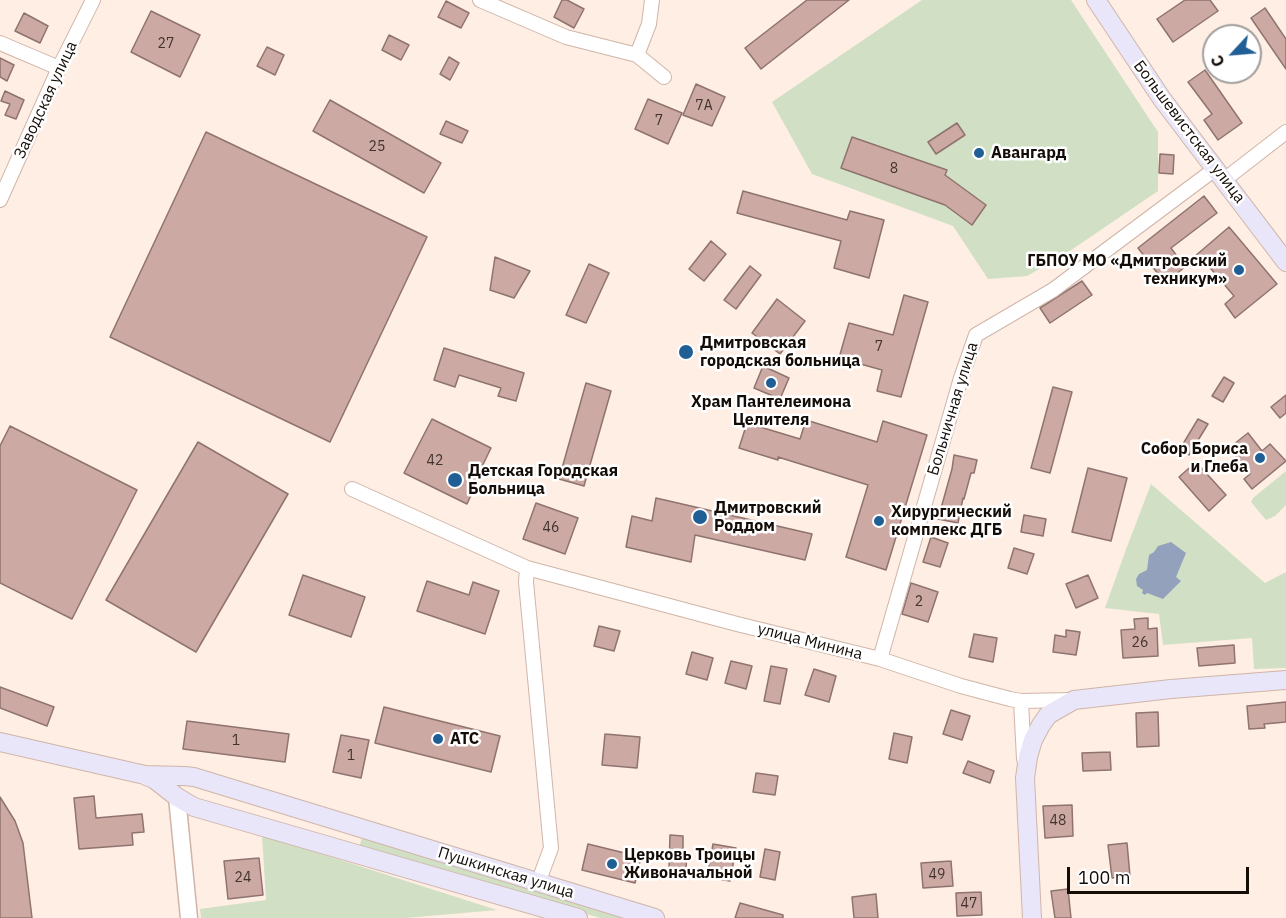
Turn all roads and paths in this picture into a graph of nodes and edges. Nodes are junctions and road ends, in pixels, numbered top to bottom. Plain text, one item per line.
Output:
1 (93, 0) edge
2 (480, 0) edge
3 (652, 0) edge
4 (1096, 0) edge
5 (0, 43) edge
6 (637, 56) junction
7 (59, 68) junction
8 (664, 78) dead end
9 (1286, 132) edge
10 (1219, 174) junction
11 (0, 200) edge
12 (1286, 262) edge
13 (352, 489) dead end
14 (527, 568) junction
15 (880, 659) junction
16 (1286, 680) edge
17 (1074, 700) junction
18 (1022, 701) junction
19 (0, 742) edge
20 (145, 775) junction
21 (184, 776) junction
22 (1025, 778) junction
23 (177, 797) junction
24 (357, 827) junction
25 (349, 852) junction
26 (538, 883) junction
27 (189, 918) edge
28 (578, 918) edge
29 (655, 918) edge
30 (1032, 918) edge

1 - 7 street, Заводская улица
2 - 6 street
3 - 6 street
4 - 10 main road, Большевистская улица
5 - 7 street
6 - 8 street
7 - 11 street, Заводская улица
9 - 10 street, Больничная улица
10 - 12 main road, Большевистская улица
10 - 15 street, Больничная улица
13 - 14 street, улица Минина
14 - 15 street, улица Минина
14 - 26 street
15 - 18 street, улица Минина
16 - 17 main road, улица Минина
17 - 18 street, улица Минина
17 - 22 main road
18 - 22 street
19 - 20 main road, Пушкинская улица
20 - 21 main road, Пушкинская улица
20 - 23 main road, Пушкинская улица
21 - 23 main road
21 - 24 main road, Пушкинская улица
22 - 30 main road
23 - 25 main road, Пушкинская улица
23 - 27 street
24 - 25 main road
24 - 26 main road, Пушкинская улица
25 - 28 main road, Пушкинская улица
26 - 29 main road, Пушкинская улица

